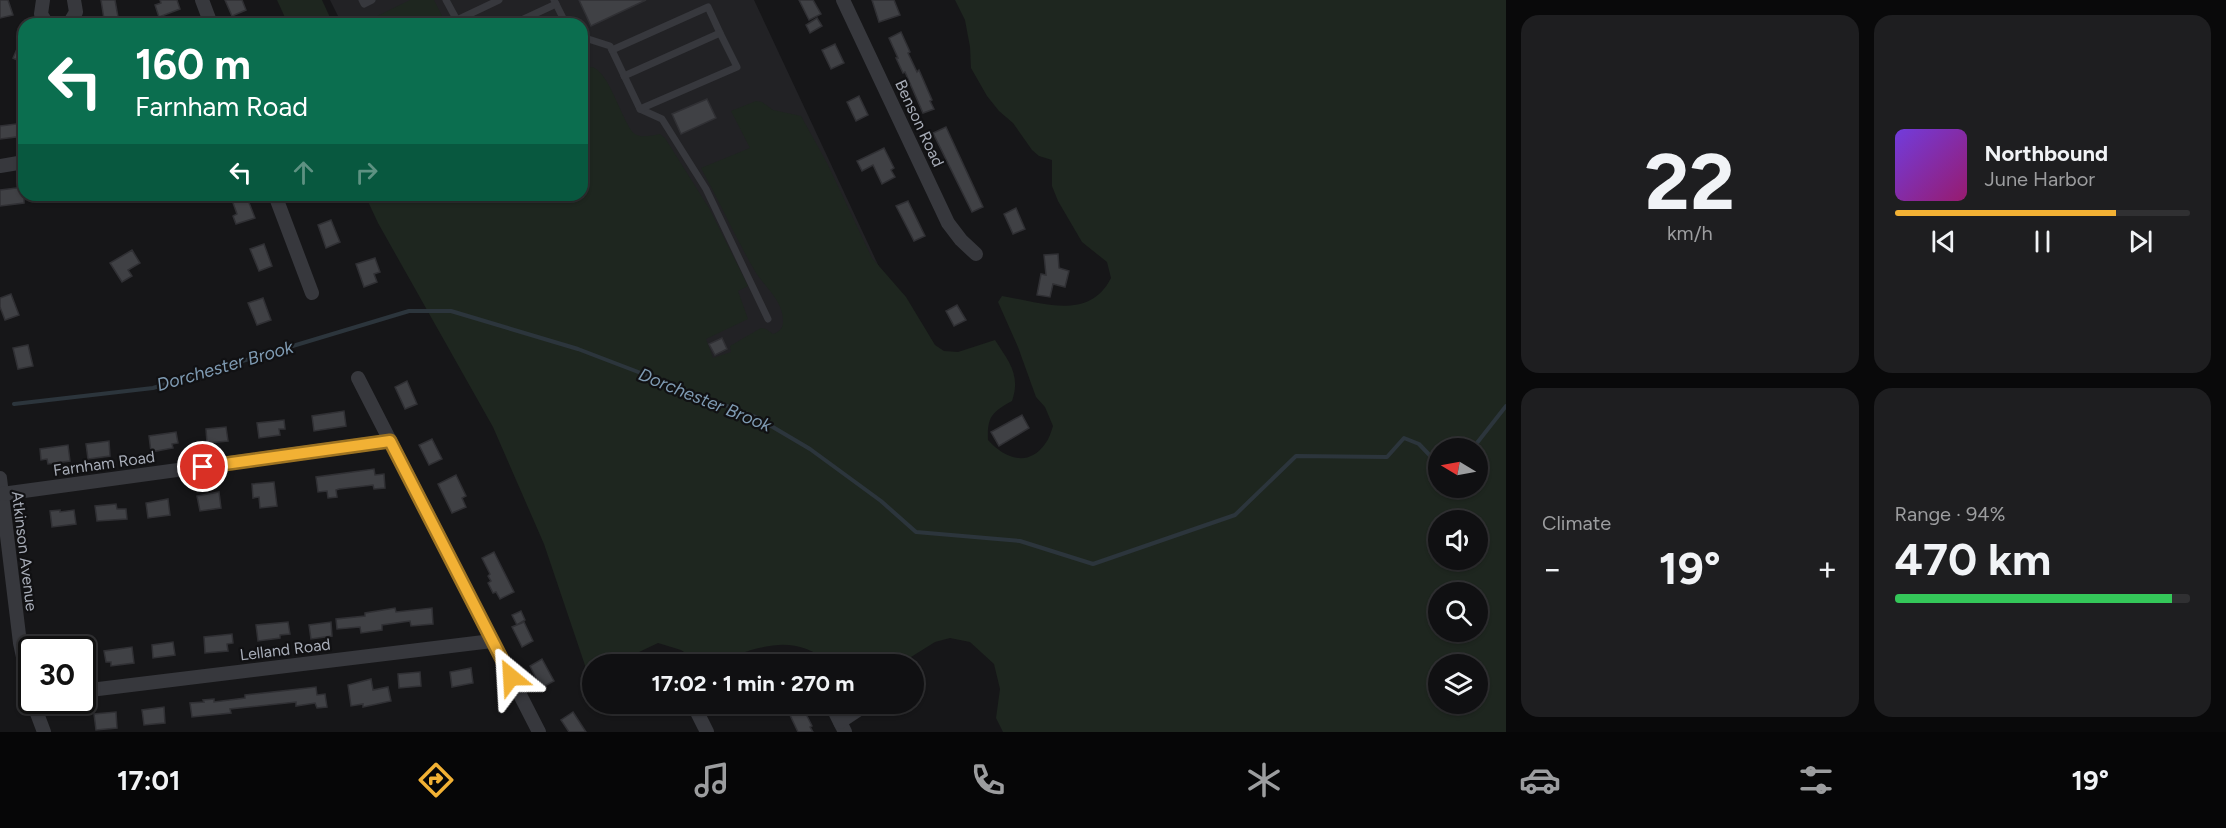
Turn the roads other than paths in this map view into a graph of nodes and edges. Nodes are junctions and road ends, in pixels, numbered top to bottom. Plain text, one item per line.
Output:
1 (43, 0) edge
2 (74, 0) edge
3 (202, 0) edge
4 (362, 0) edge
5 (372, 0) edge
6 (446, 0) edge
7 (499, 0) edge
8 (843, 0) edge
9 (555, 2) edge
10 (43, 18) edge
11 (72, 18) edge
12 (209, 18) edge
13 (456, 18) edge
14 (465, 18) edge
15 (524, 18) edge
16 (563, 18) edge
17 (720, 33) junction
18 (588, 39) edge
19 (612, 50) junction
20 (624, 76) junction
21 (640, 110) junction
22 (18, 163) edge
23 (0, 166) edge
24 (277, 201) edge
25 (976, 254) dead end
26 (312, 293) dead end
27 (768, 319) dead end
28 (358, 378) dead end
29 (390, 441) junction
30 (0, 478) edge
31 (2, 494) junction
32 (19, 636) edge
33 (492, 641) junction
34 (96, 689) edge
35 (38, 714) edge
36 (698, 714) edge
37 (853, 714) edge
38 (843, 727) edge
39 (44, 732) edge
40 (539, 732) edge
41 (707, 732) edge

1 - 10 street
2 - 11 street
3 - 12 street
4 - 5 lane
6 - 13 lane
7 - 14 lane
8 - 25 street, Benson Road
9 - 15 lane
9 - 16 lane
17 - 19 lane
17 - 20 lane
17 - 21 lane
18 - 19 lane
19 - 20 lane
20 - 21 lane
21 - 27 lane
22 - 23 street
24 - 26 street
28 - 29 street
29 - 31 street, Farnham Road
29 - 33 street
30 - 31 street, Atkinson Avenue
31 - 32 street, Atkinson Avenue
33 - 34 street, Lelland Road
33 - 40 street
35 - 39 street, Atkinson Avenue
36 - 41 street
37 - 38 street

